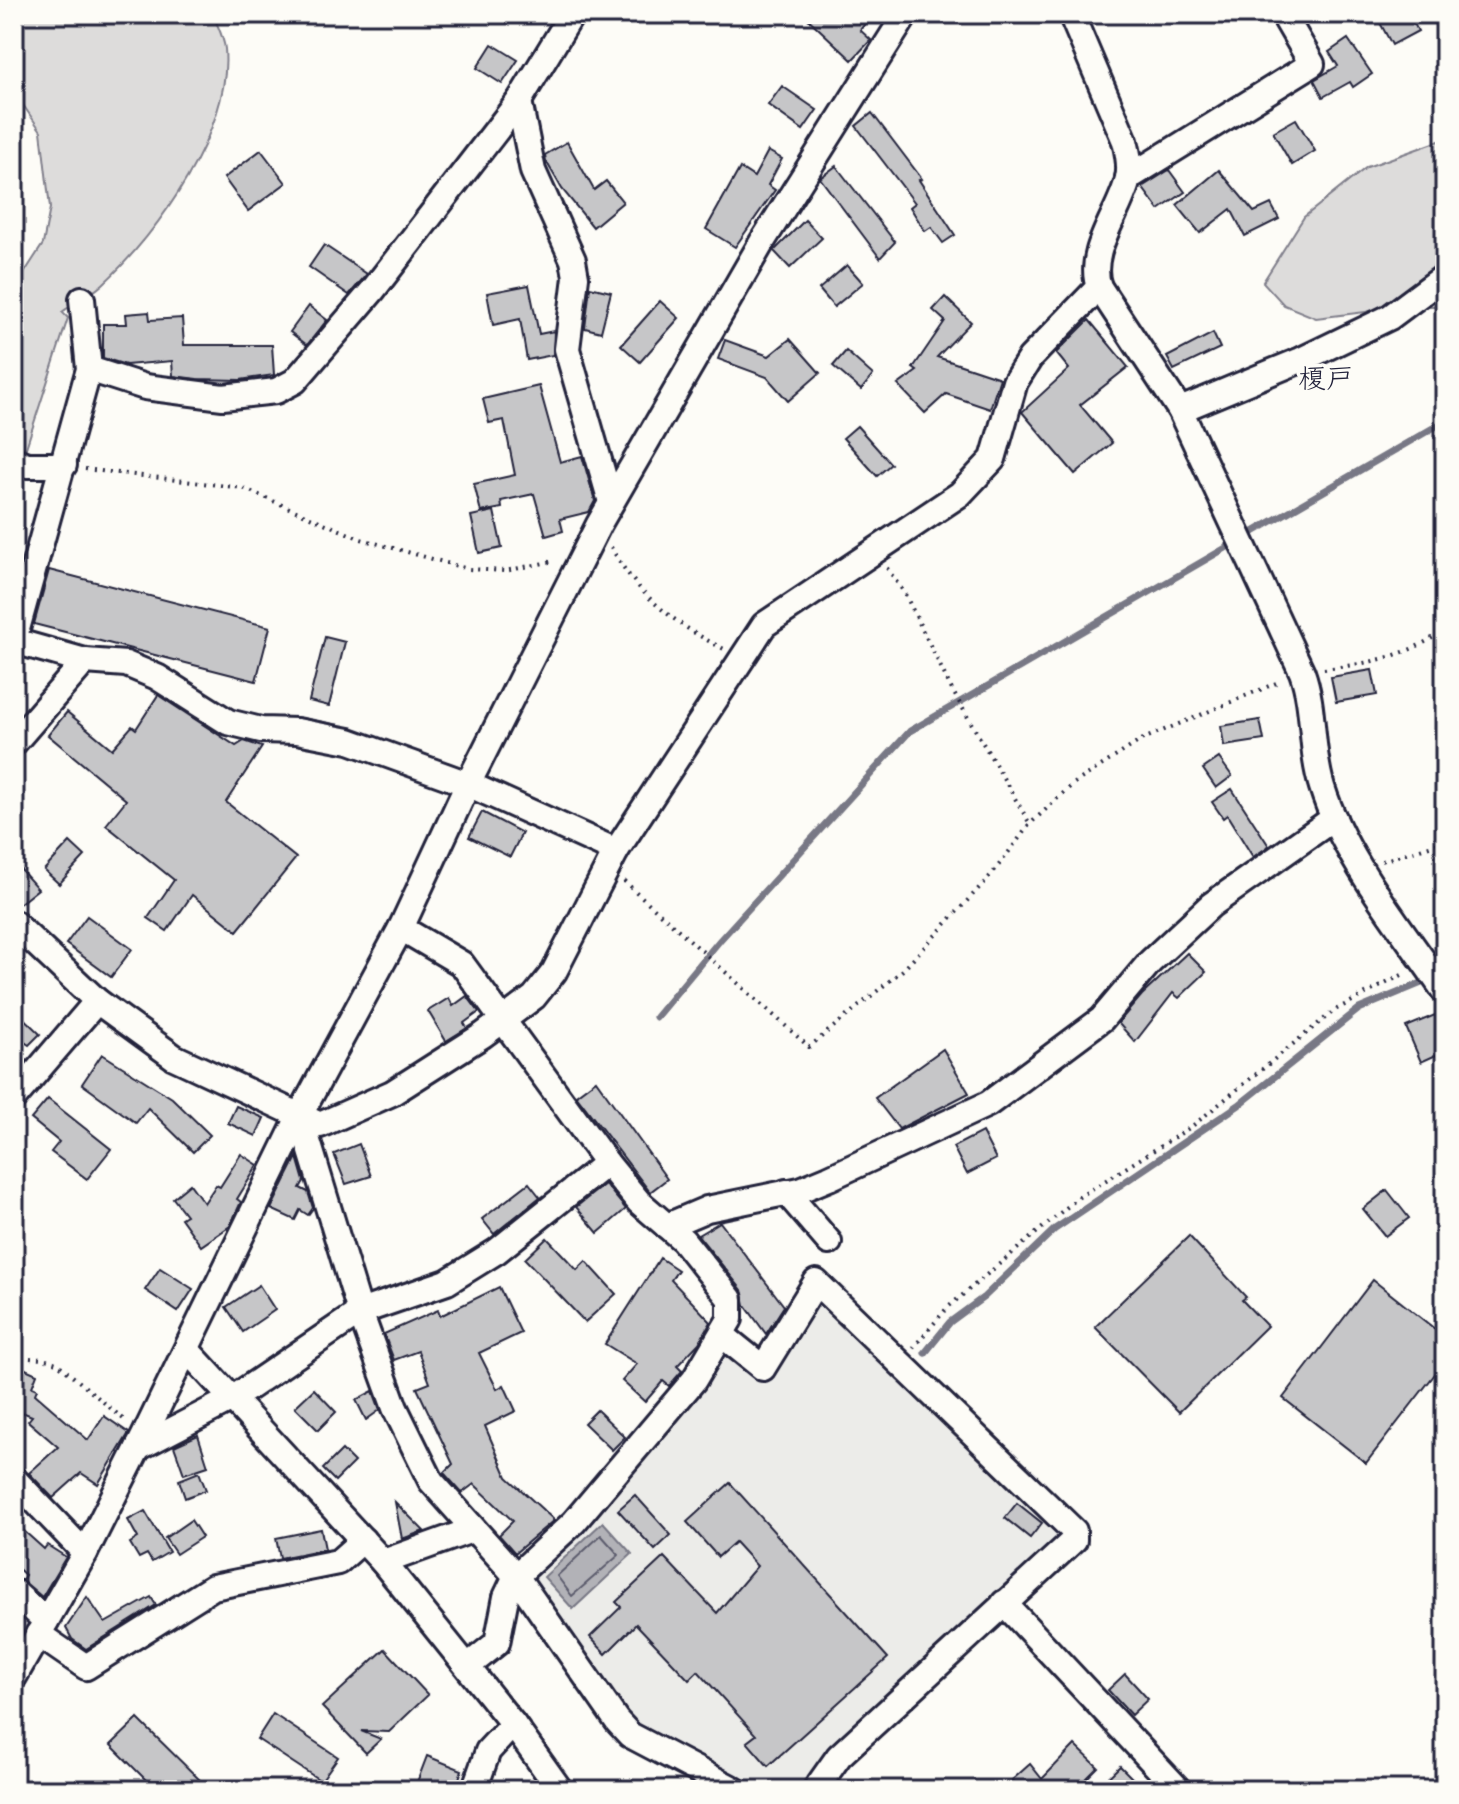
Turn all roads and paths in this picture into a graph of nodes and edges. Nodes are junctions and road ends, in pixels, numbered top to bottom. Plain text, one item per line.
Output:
1 (572, 14) edge
2 (906, 14) edge
3 (1071, 14) edge
4 (1283, 14) edge
5 (519, 101) junction
6 (1128, 178) junction
7 (1445, 276) edge
8 (1099, 287) junction
9 (82, 299) dead end
10 (89, 369) junction
11 (1180, 410) junction
12 (14, 460) edge
13 (64, 465) junction
14 (611, 502) junction
15 (599, 524) junction
16 (875, 549) junction
17 (580, 560) junction
18 (1445, 629) edge
19 (14, 641) edge
20 (740, 657) junction
21 (85, 661) junction
22 (1302, 672) junction
23 (14, 743) edge
24 (468, 784) junction
25 (1334, 818) junction
26 (1030, 824) junction
27 (1445, 841) edge
28 (612, 859) junction
29 (1379, 862) dead end
30 (14, 923) edge
31 (401, 928) junction
32 (1435, 976) edge
33 (97, 1001) junction
34 (505, 1020) junction
35 (14, 1098) edge
36 (300, 1115) junction
37 (607, 1163) junction
38 (786, 1192) junction
39 (667, 1226) junction
40 (829, 1242) dead end
41 (360, 1312) junction
42 (722, 1335) junction
43 (187, 1350) junction
44 (14, 1357) edge
45 (901, 1363) junction
46 (232, 1399) junction
47 (141, 1442) junction
48 (14, 1479) edge
49 (472, 1530) junction
50 (363, 1540) junction
51 (85, 1553) junction
52 (383, 1562) junction
53 (516, 1576) junction
54 (14, 1592) edge
55 (1004, 1603) junction
56 (42, 1627) junction
57 (468, 1666) junction
58 (14, 1677) edge
59 (513, 1724) junction
60 (474, 1790) edge
61 (560, 1790) edge
62 (735, 1790) edge
63 (815, 1790) edge
64 (1175, 1790) edge

1 - 5 street
2 - 14 street
3 - 6 street
4 - 6 street
5 - 10 street
5 - 14 street
6 - 8 street
7 - 11 street
8 - 11 street
8 - 16 street
9 - 10 street
10 - 13 street
11 - 22 street
12 - 13 street
13 - 17 path
13 - 19 street
14 - 15 street
15 - 17 street
15 - 20 path
16 - 20 street
16 - 26 path
17 - 24 street
18 - 22 path
19 - 21 street
20 - 28 street
21 - 23 street
21 - 24 street
22 - 25 street
22 - 26 path
24 - 28 street
24 - 31 street
25 - 32 street
25 - 38 street
26 - 28 path
27 - 29 path
28 - 34 street
30 - 33 street
31 - 34 street
31 - 36 street
32 - 45 path
33 - 35 street
33 - 36 street
34 - 36 street
34 - 37 street
36 - 41 street
36 - 43 street
37 - 39 street
37 - 41 street
38 - 39 street
38 - 40 street
39 - 42 street
41 - 46 street
41 - 49 street
42 - 45 street
42 - 53 street
43 - 46 street
43 - 47 street
44 - 47 path
45 - 55 street
46 - 47 street
46 - 50 street
47 - 51 street
48 - 51 street
49 - 52 street
49 - 53 street
50 - 52 street
50 - 56 street
51 - 56 street
52 - 57 street
53 - 57 street
53 - 62 street
54 - 56 street
55 - 63 street
55 - 64 street
56 - 58 street
57 - 59 street
59 - 60 street
59 - 61 street

